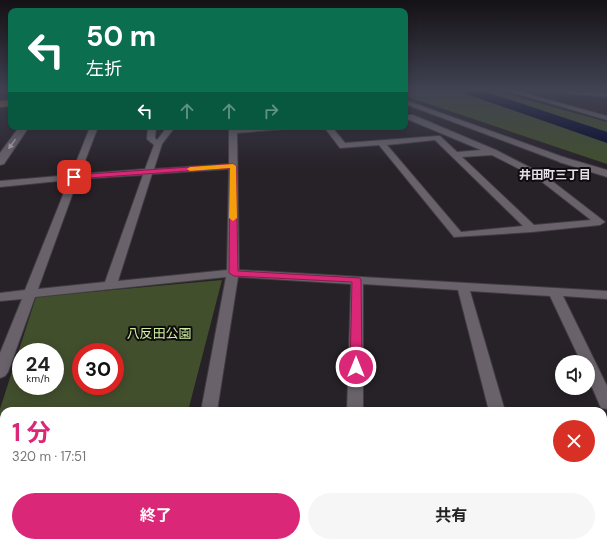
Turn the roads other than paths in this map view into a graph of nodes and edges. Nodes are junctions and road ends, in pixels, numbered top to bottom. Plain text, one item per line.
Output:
1 (408, 117) edge
2 (441, 117) edge
3 (22, 130) edge
4 (93, 130) edge
5 (152, 130) edge
6 (169, 130) edge
7 (233, 130) edge
8 (330, 130) edge
9 (381, 143) junction
10 (158, 144) junction
11 (493, 152) junction
12 (455, 155) junction
13 (563, 160) joint
14 (0, 161) edge
15 (233, 166) junction
16 (147, 173) junction
17 (607, 174) edge
18 (74, 177) junction
19 (0, 184) edge
20 (532, 229) junction
21 (234, 273) junction
22 (357, 280) junction
23 (110, 286) junction
24 (464, 287) junction
25 (554, 291) junction
26 (30, 293) junction
27 (607, 295) edge
28 (0, 297) edge
29 (585, 355) edge
30 (0, 372) edge
31 (595, 377) edge
32 (607, 403) edge
33 (210, 407) edge
34 (356, 407) edge
35 (496, 407) edge

1 - 11 street
2 - 13 street
3 -> 14 main road
4 - 18 street
5 - 10 street
6 - 10 street
7 - 15 street
8 - 9 street
9 - 12 street
9 - 20 street
10 - 16 street
11 - 12 street
11 - 20 street
12 - 20 street
13 - 17 street
15 - 16 street
15 - 21 street
16 - 18 street
16 - 23 street
18 - 19 street
18 - 26 street
21 - 22 street
21 - 23 street
21 - 33 street
22 - 24 street
22 - 34 street
23 - 26 street
24 - 25 street
24 - 35 street
25 - 27 street
25 - 29 street
26 - 28 street
26 - 30 street
31 - 32 street

